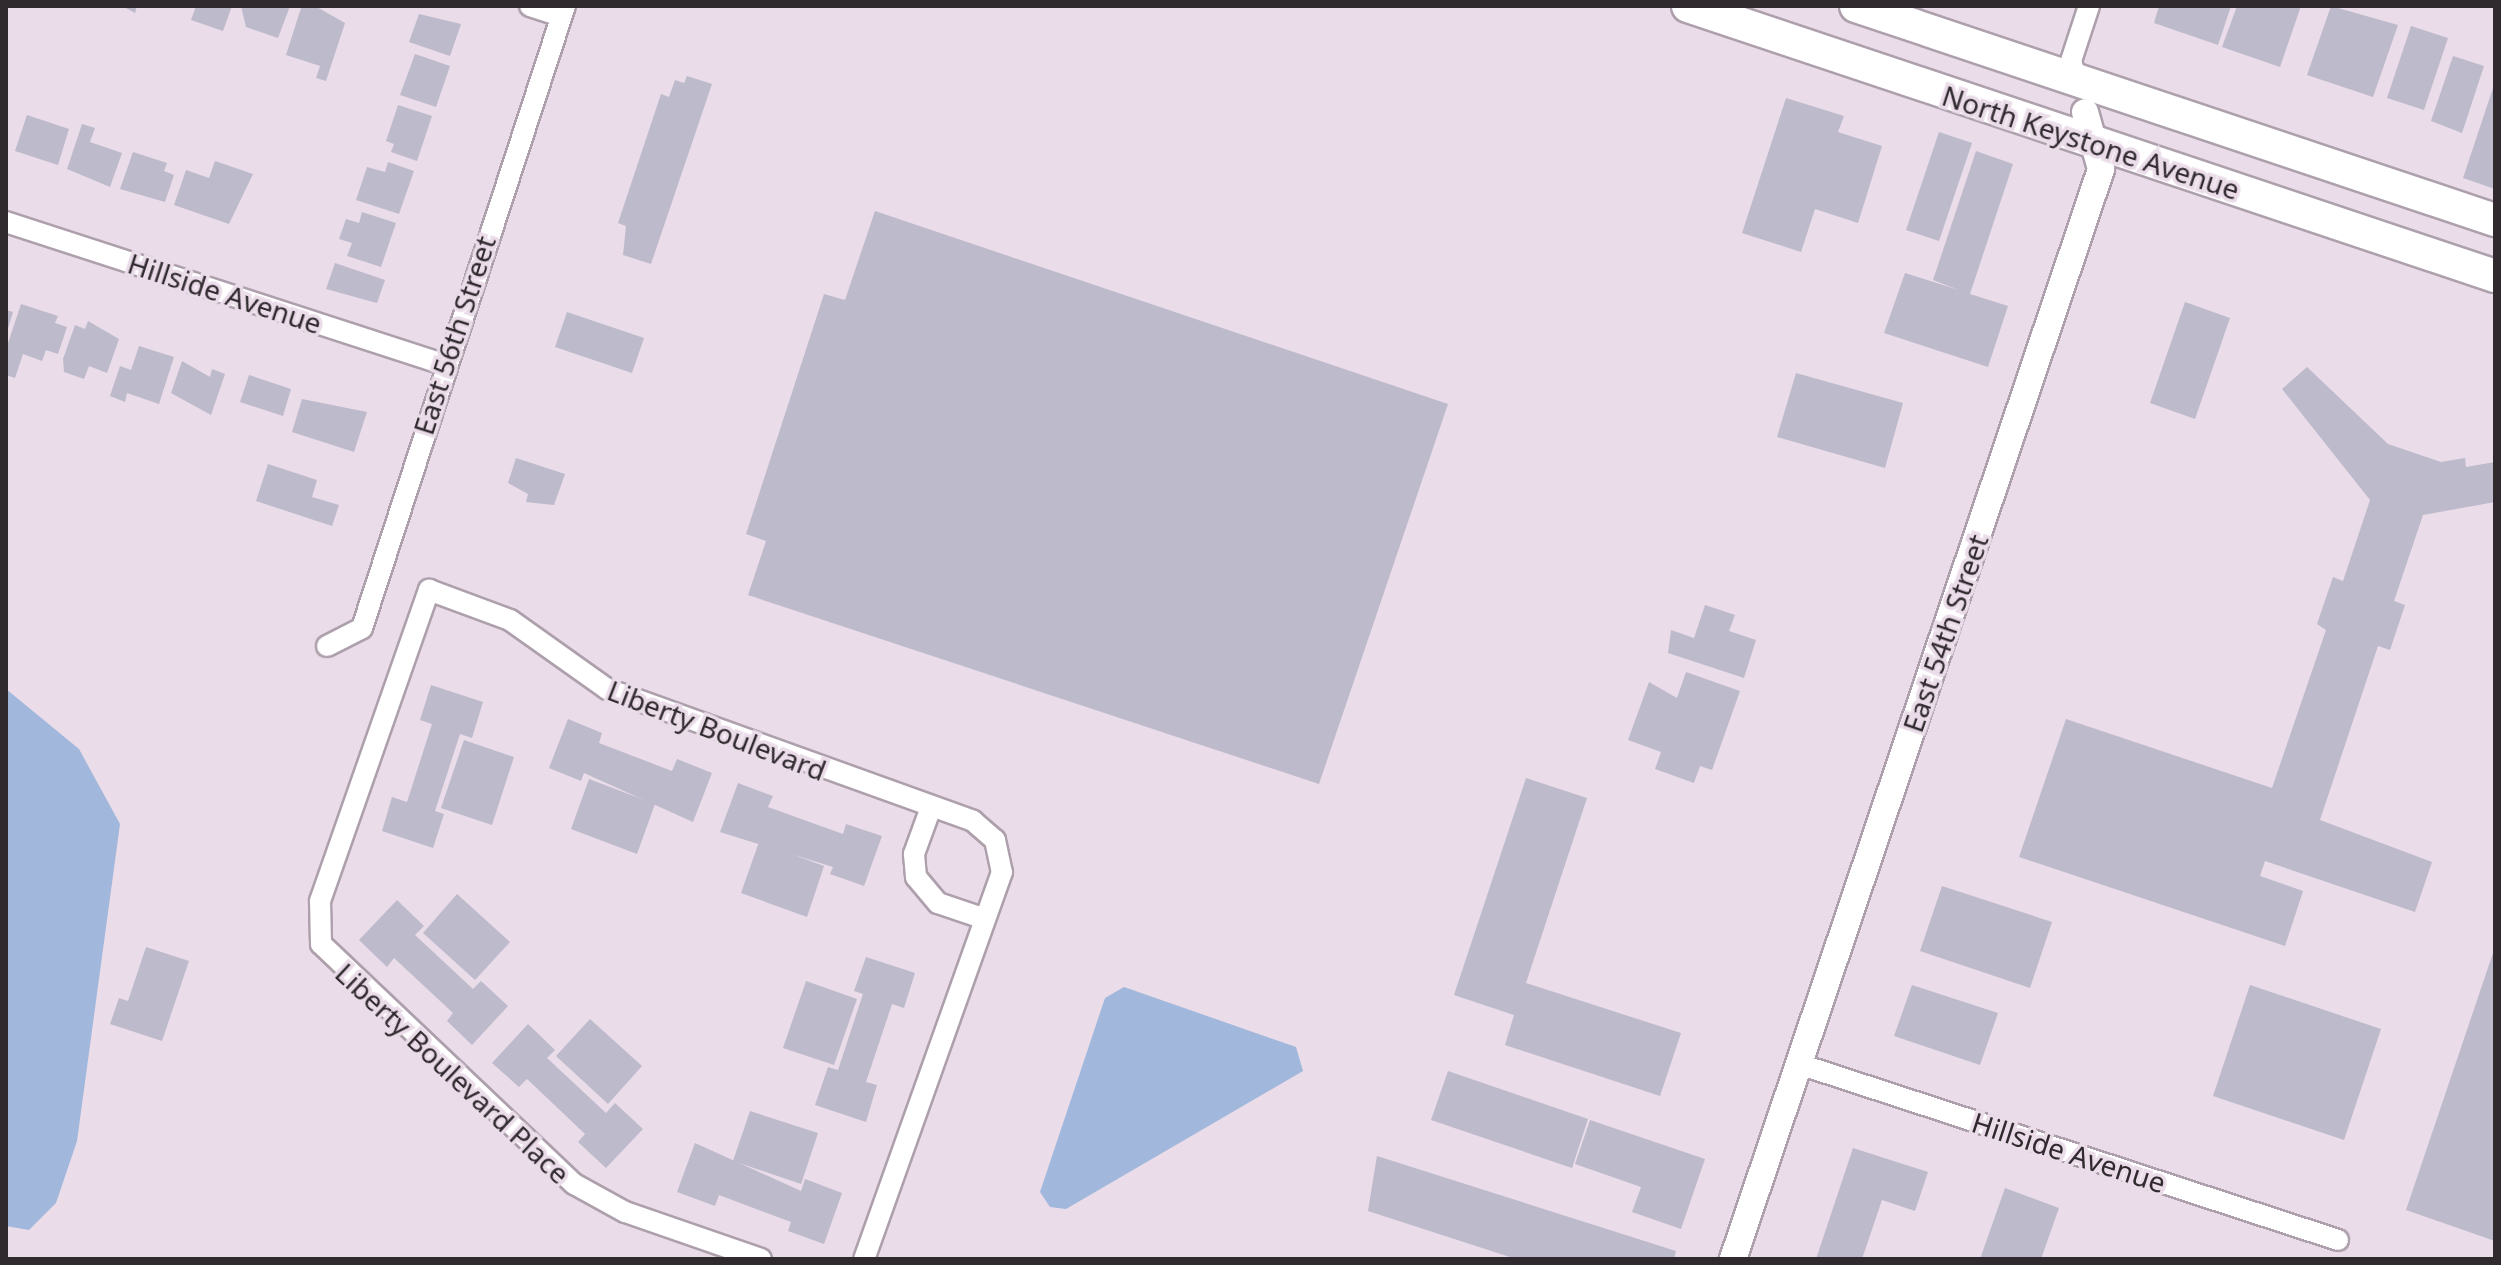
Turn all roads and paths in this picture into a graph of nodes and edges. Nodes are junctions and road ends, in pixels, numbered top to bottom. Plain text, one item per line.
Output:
1 (530, 6) edge
2 (1688, 6) edge
3 (1856, 6) edge
4 (2089, 6) edge
5 (562, 11) edge
6 (2076, 81) junction
7 (2085, 112) joint
8 (2094, 143) junction
9 (2495, 220) edge
10 (6, 222) edge
11 (2495, 276) edge
12 (443, 364) junction
13 (429, 590) joint
14 (327, 646) dead end
15 (930, 810) junction
16 (982, 918) junction
17 (1799, 1064) junction
18 (2338, 1240) dead end
19 (761, 1259) edge
20 (864, 1259) edge
21 (1733, 1259) edge

1 - 5 street
2 - 8 main road, North Keystone Avenue
3 - 6 main road, North Keystone Avenue
4 - 6 street, East 54th Street
5 - 12 street, East 56th Street
6 - 7 street, East 54th Street
6 - 9 main road, North Keystone Avenue
7 - 8 street, East 54th Street
8 - 11 main road, North Keystone Avenue
8 - 17 street, East 54th Street
10 - 12 street, Hillside Avenue
12 - 14 street, East 56th Street
13 - 15 street, Liberty Boulevard
13 - 19 street, Liberty Boulevard Place
15 - 16 street
15 - 16 street, Liberty Boulevard
16 - 20 street, Liberty Boulevard
17 - 18 street, Hillside Avenue
17 - 21 street, East 54th Street

